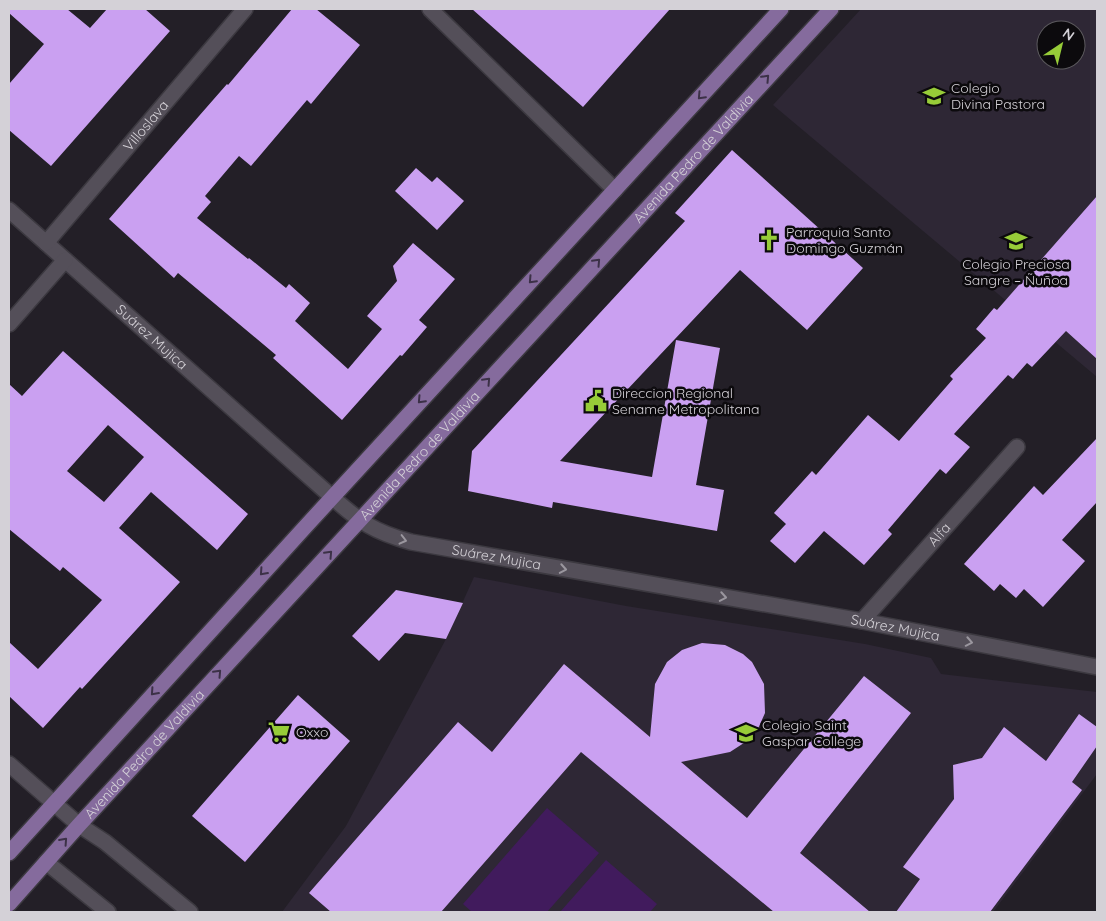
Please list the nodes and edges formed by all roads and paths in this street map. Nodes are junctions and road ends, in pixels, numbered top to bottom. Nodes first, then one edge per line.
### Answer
1 (245, 9) edge
2 (430, 9) edge
3 (781, 9) edge
4 (831, 9) edge
5 (615, 190) junction
6 (9, 210) edge
7 (46, 243) junction
8 (65, 260) junction
9 (9, 324) edge
10 (1017, 447) dead end
11 (332, 497) junction
12 (359, 520) junction
13 (862, 622) junction
14 (1097, 667) edge
15 (9, 764) edge
16 (54, 803) junction
17 (79, 825) junction
18 (9, 853) edge
19 (46, 862) junction
20 (9, 904) edge
21 (108, 912) edge
22 (190, 912) edge

1 - 7 street, Villoslava
2 - 5 street
3 -> 5 main road
12 -> 4 main road, Avenida Pedro de Valdivia
5 -> 11 main road
6 - 7 street, Suárez Mujica
7 - 8 street, Suárez Mujica
8 - 9 street
8 - 11 street, Suárez Mujica
10 - 13 street, Alfa
11 - 12 street, Suárez Mujica
11 -> 16 main road
12 -> 13 street, Suárez Mujica
17 -> 12 main road, Avenida Pedro de Valdivia
13 -> 14 street, Suárez Mujica
15 - 16 street
16 - 17 street
16 - 18 main road
19 -> 17 main road, Avenida Pedro de Valdivia
17 - 22 street
19 - 20 main road, Avenida Pedro de Valdivia
19 - 21 street

